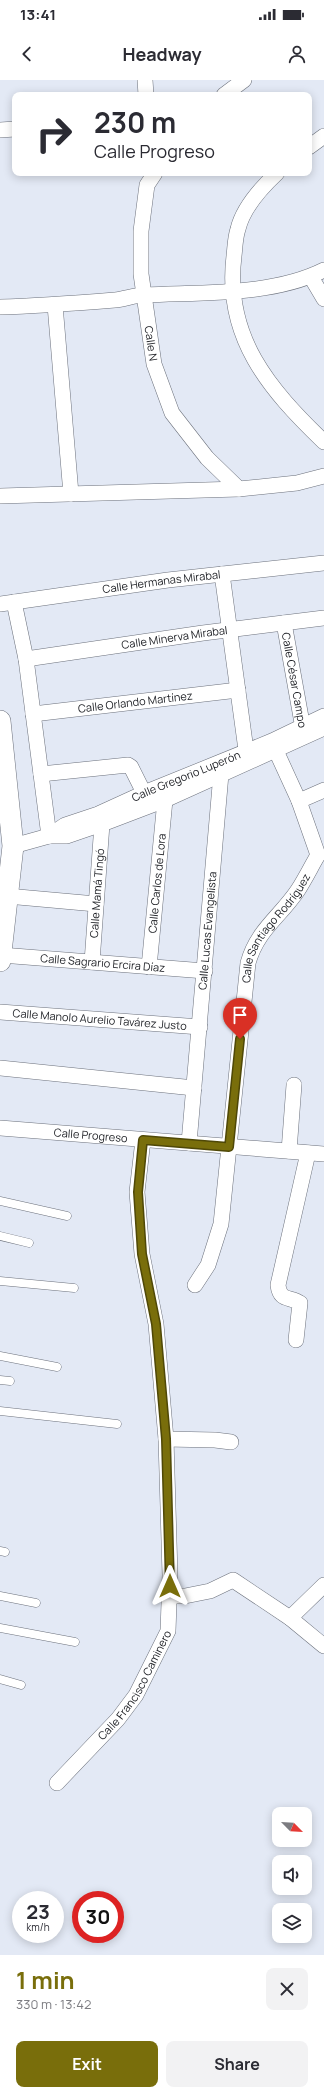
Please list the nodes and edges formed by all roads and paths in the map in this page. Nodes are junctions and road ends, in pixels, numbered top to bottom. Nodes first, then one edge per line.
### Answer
1 (145, 80) edge
2 (244, 80) edge
3 (146, 92) edge
4 (228, 92) edge
5 (12, 129) edge
6 (0, 130) edge
7 (324, 136) edge
8 (312, 145) edge
9 (274, 176) edge
10 (149, 177) edge
11 (318, 273) edge
12 (232, 290) junction
13 (143, 295) junction
14 (324, 299) edge
15 (55, 305) junction
16 (0, 307) edge
17 (324, 442) edge
18 (324, 476) edge
19 (239, 489) junction
20 (71, 494) junction
21 (0, 496) edge
22 (324, 563) edge
23 (222, 574) junction
24 (7, 603) edge
25 (324, 618) edge
26 (284, 623) junction
27 (230, 630) junction
28 (26, 659) junction
29 (238, 690) junction
30 (33, 714) junction
31 (324, 716) edge
32 (0, 721) edge
33 (324, 728) edge
34 (303, 731) junction
35 (274, 745) junction
36 (246, 750) junction
37 (41, 774) junction
38 (221, 774) junction
39 (324, 790) edge
40 (144, 793) junction
41 (165, 800) junction
42 (299, 801) junction
43 (102, 824) junction
44 (49, 836) junction
45 (13, 846) junction
46 (321, 854) edge
47 (7, 896) junction
48 (96, 904) junction
49 (0, 958) edge
50 (92, 962) junction
51 (149, 967) junction
52 (205, 971) junction
53 (0, 1012) edge
54 (200, 1027) junction
55 (0, 1068) edge
56 (294, 1085) dead end
57 (194, 1088) junction
58 (0, 1128) edge
59 (143, 1140) junction
60 (189, 1143) junction
61 (229, 1147) junction
62 (289, 1152) junction
63 (308, 1153) junction
64 (324, 1154) edge
65 (0, 1201) edge
66 (67, 1216) dead end
67 (0, 1236) edge
68 (29, 1243) dead end
69 (0, 1281) edge
70 (195, 1285) dead end
71 (74, 1288) dead end
72 (296, 1340) dead end
73 (0, 1356) edge
74 (57, 1367) dead end
75 (0, 1380) edge
76 (10, 1381) dead end
77 (0, 1412) edge
78 (117, 1424) dead end
79 (166, 1439) junction
80 (231, 1442) dead end
81 (324, 1585) edge
82 (0, 1596) edge
83 (169, 1596) junction
84 (36, 1603) dead end
85 (290, 1618) junction
86 (0, 1628) edge
87 (76, 1642) dead end
88 (324, 1646) edge
89 (0, 1679) edge
90 (21, 1685) dead end
91 (57, 1783) dead end

1 - 3 street
2 - 4 street
5 - 6 street
7 - 8 street
9 - 12 street
10 - 13 street, Calle N
11 - 12 street
11 - 14 street
12 - 13 street
12 - 17 street
13 - 15 street
13 - 19 street, Calle N
15 - 16 street
15 - 20 street
18 - 19 street
19 - 20 street
20 - 21 street
22 - 23 street, Calle Hermanas Mirabal
23 - 24 street, Calle Hermanas Mirabal
23 - 27 street
24 - 28 street
25 - 26 street, Calle Minerva Mirabal
26 - 27 street, Calle Minerva Mirabal
26 - 34 street, Calle César Campo
27 - 28 street, Calle Minerva Mirabal
27 - 29 street
28 - 30 street
29 - 30 street, Calle Orlando Martínez
29 - 36 street
30 - 37 street
31 - 34 street, Calle Gregorio Luperón
32 - 45 main road
33 - 34 street, Calle Gregorio Luperón
34 - 35 street, Calle Gregorio Luperón
35 - 36 street, Calle Gregorio Luperón
35 - 38 street, Calle Gregorio Luperón
35 - 42 street
36 - 40 street, Calle Gregorio Luperón
37 - 40 street
37 - 44 street
38 - 41 street, Calle Gregorio Luperón
38 - 52 street, Calle Lucas Evangelista
39 - 42 street
40 - 44 street, Calle Gregorio Luperón
41 - 43 street, Calle Gregorio Luperón
41 - 51 street, Calle Carlos de Lora
42 - 46 street
43 - 44 street, Calle Gregorio Luperón
43 - 48 street, Calle Mamá Tingó
44 - 45 street, Calle Gregorio Luperón
45 - 47 main road
46 - 61 street, Calle Santiago Rodríguez
47 - 48 street
47 - 49 main road
48 - 50 street, Calle Mamá Tingó
49 - 50 street, Calle Sagrario Ercira Díaz
50 - 51 street, Calle Sagrario Ercira Díaz
51 - 52 street, Calle Sagrario Ercira Díaz
52 - 54 street, Calle Lucas Evangelista
53 - 54 street, Calle Manolo Aurelio Tavárez Justo
54 - 57 street, Calle Lucas Evangelista
55 - 57 street
56 - 62 street
57 - 60 street, Calle Lucas Evangelista
58 - 59 street, Calle Progreso
59 - 60 street, Calle Progreso
59 - 79 street, Calle Francisco Caminero
60 - 61 street, Calle Progreso
61 - 62 street, Calle Progreso
61 - 70 street, Calle Santiago Rodríguez
62 - 63 street, Calle Progreso
63 - 64 street, Calle Progreso
63 - 72 street
65 - 66 lane
67 - 68 lane
69 - 71 lane
73 - 74 lane
75 - 76 lane
77 - 78 lane
79 - 80 street
79 - 83 street, Calle Francisco Caminero
81 - 85 street
82 - 84 lane
83 - 85 street
83 - 91 street, Calle Francisco Caminero
85 - 88 street
86 - 87 lane
89 - 90 lane

